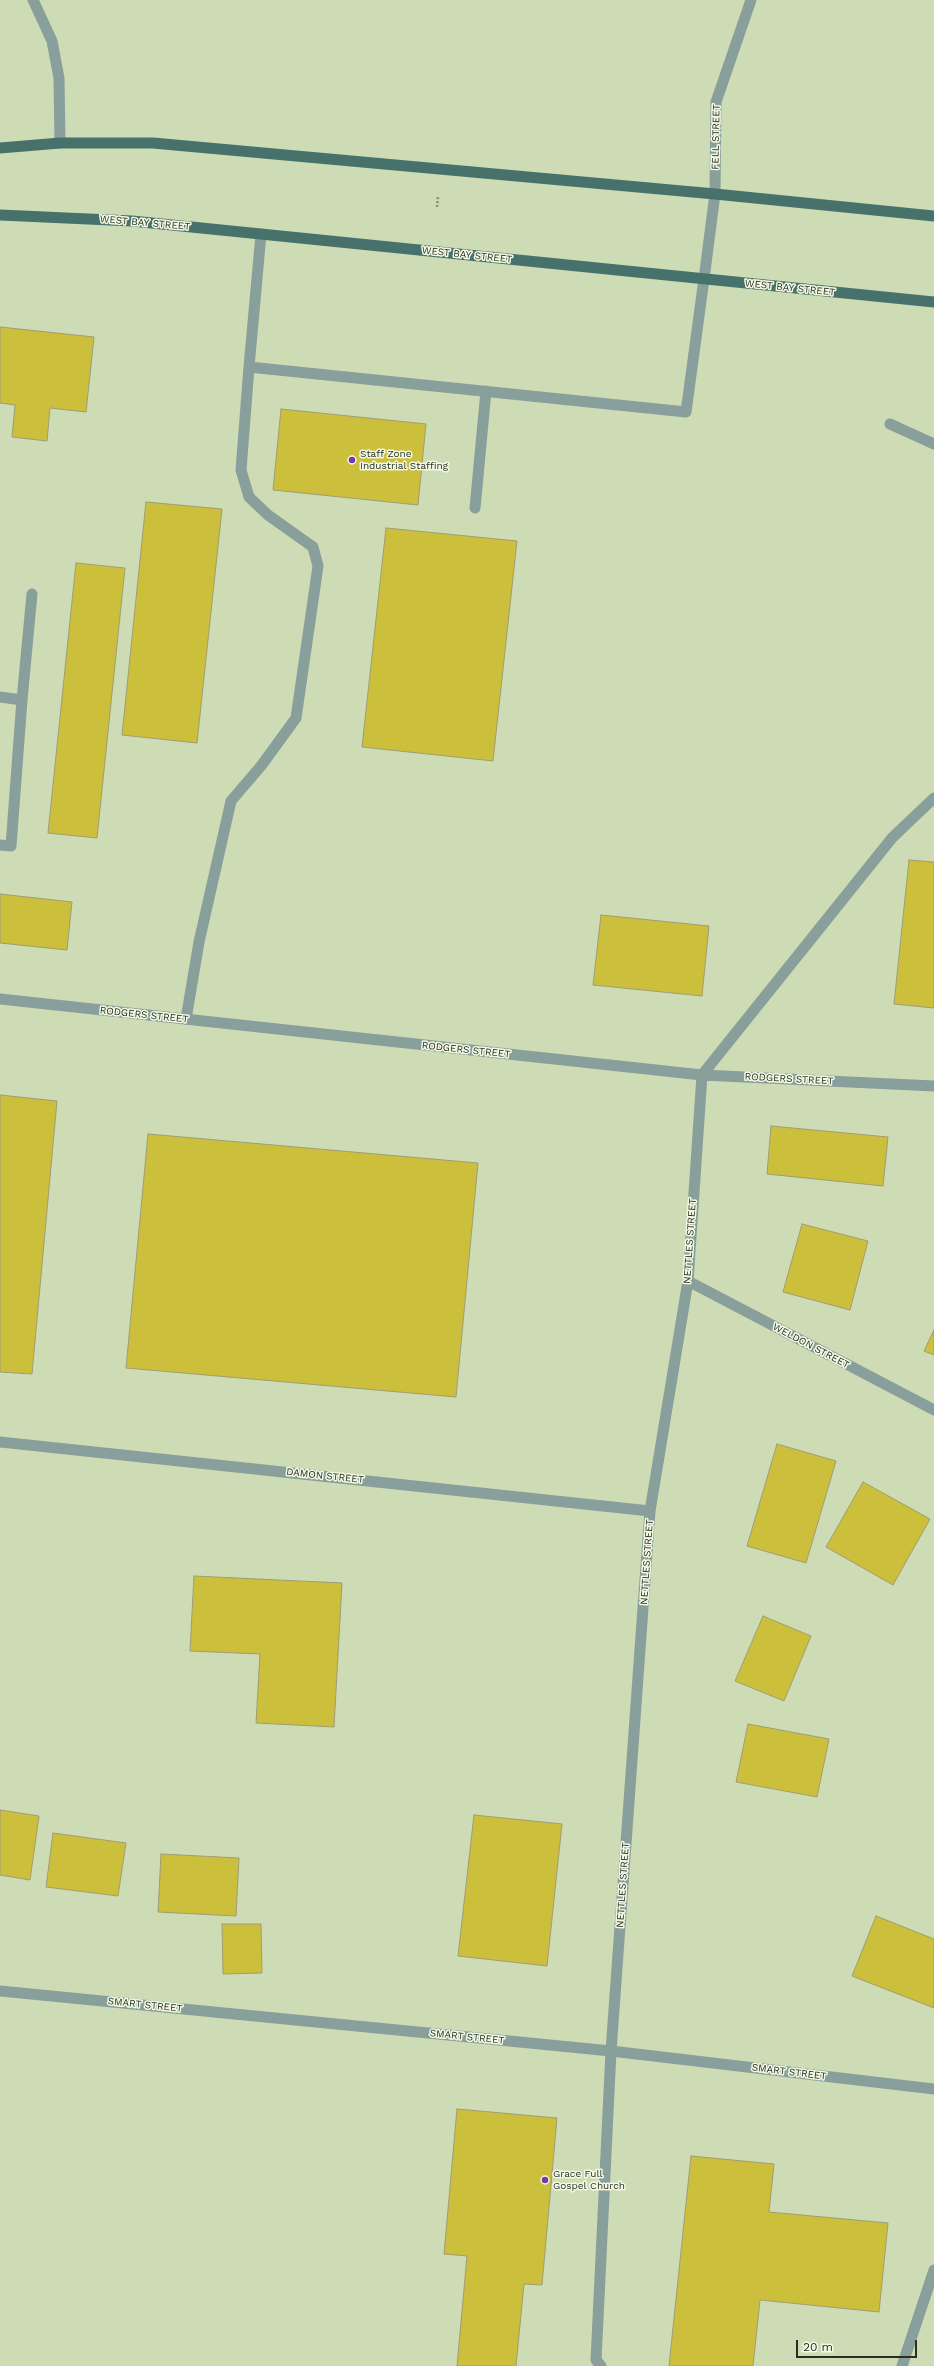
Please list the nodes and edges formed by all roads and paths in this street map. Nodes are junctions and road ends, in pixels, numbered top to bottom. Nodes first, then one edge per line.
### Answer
1 (32, 0) edge
2 (751, 0) edge
3 (60, 143) junction
4 (0, 148) edge
5 (715, 194) junction
6 (0, 215) edge
7 (934, 216) edge
8 (261, 234) junction
9 (704, 279) junction
10 (934, 302) edge
11 (249, 367) junction
12 (486, 391) junction
13 (890, 424) dead end
14 (934, 444) edge
15 (474, 508) dead end
16 (32, 594) dead end
17 (0, 697) edge
18 (22, 700) junction
19 (934, 798) edge
20 (0, 845) edge
21 (0, 999) edge
22 (186, 1019) junction
23 (702, 1075) junction
24 (934, 1086) edge
25 (688, 1281) junction
26 (934, 1410) edge
27 (0, 1442) edge
28 (650, 1511) junction
29 (0, 1991) edge
30 (611, 2051) junction
31 (934, 2089) edge
32 (934, 2270) edge
33 (601, 2366) edge
34 (902, 2366) edge

1 - 3 street
2 - 5 street, FELL STREET
3 - 4 main road
3 - 5 main road
5 - 7 main road
5 - 9 street, FELL STREET
6 - 8 main road, WEST BAY STREET
8 - 9 main road, WEST BAY STREET
8 - 11 street
9 - 10 main road, WEST BAY STREET
9 - 12 street, FELL STREET
11 - 12 street
11 - 22 street
12 - 15 street
13 - 14 street
16 - 18 street
17 - 18 street
18 - 20 street
19 - 23 street
21 - 22 street, RODGERS STREET
22 - 23 street, RODGERS STREET
23 - 24 street, RODGERS STREET
23 - 25 street, NETTLES STREET
25 - 26 street, WELDON STREET
25 - 28 street, NETTLES STREET
27 - 28 street, DAMON STREET
28 - 30 street, NETTLES STREET
29 - 30 street, SMART STREET
30 - 31 street, SMART STREET
30 - 33 street, NETTLES STREET
32 - 34 street

